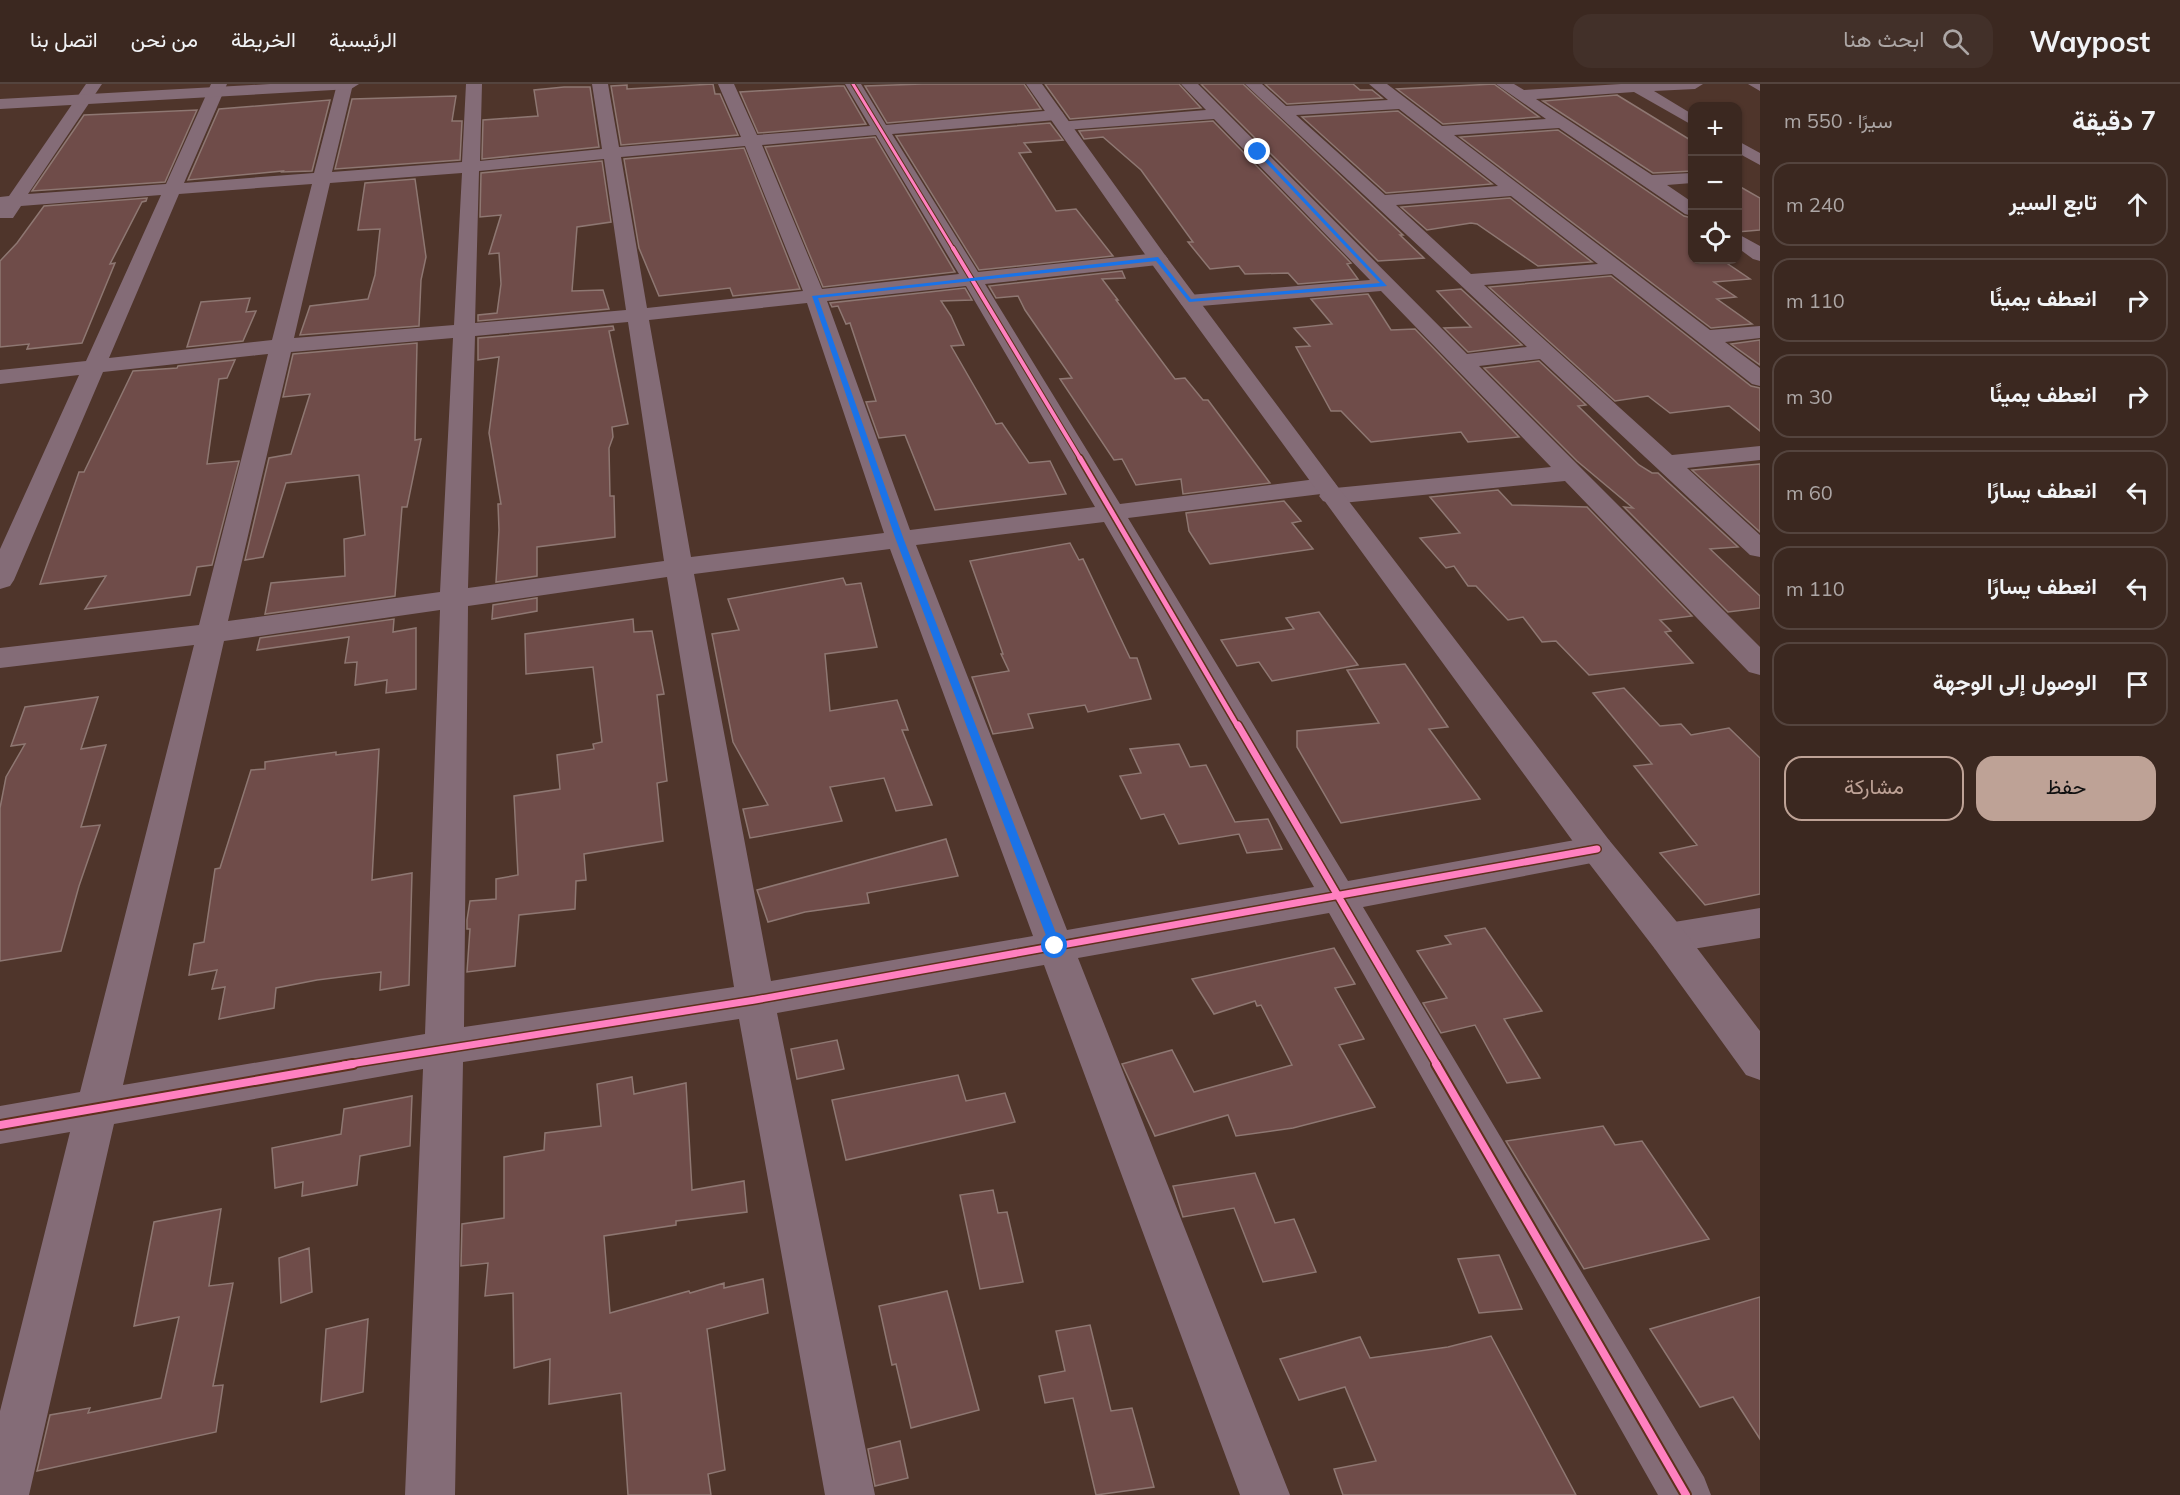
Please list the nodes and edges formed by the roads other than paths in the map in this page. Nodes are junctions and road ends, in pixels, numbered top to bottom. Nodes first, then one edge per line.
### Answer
1 (94, 84) edge
2 (345, 84) edge
3 (351, 84) edge
4 (474, 84) edge
5 (600, 84) edge
6 (726, 84) edge
7 (854, 84) edge
8 (1034, 84) edge
9 (1189, 84) edge
10 (1253, 84) edge
11 (1377, 84) edge
12 (1504, 84) edge
13 (1695, 84) edge
14 (1634, 86) edge
15 (217, 88) edge
16 (1520, 95) junction
17 (82, 99) junction
18 (0, 104) edge
19 (1402, 104) junction
20 (1282, 111) junction
21 (1219, 114) junction
22 (1688, 118) edge
23 (1060, 120) junction
24 (1562, 123) junction
25 (883, 131) junction
26 (1439, 131) junction
27 (752, 142) junction
28 (1742, 150) edge
29 (609, 153) junction
30 (1760, 160) edge
31 (469, 167) junction
32 (322, 178) junction
33 (1688, 178) edge
34 (1649, 181) junction
35 (172, 189) junction
36 (1514, 190) junction
37 (1380, 201) junction
38 (7, 202) edge
39 (1688, 207) edge
40 (0, 223) edge
41 (1742, 243) edge
42 (1760, 255) edge
43 (1158, 259) junction
44 (1618, 268) junction
45 (971, 280) junction
46 (1466, 280) junction
47 (1385, 285) junction
48 (815, 296) junction
49 (1189, 301) junction
50 (639, 315) junction
51 (463, 328) junction
52 (1760, 332) edge
53 (1705, 337) junction
54 (281, 346) junction
55 (1544, 352) junction
56 (1462, 361) junction
57 (94, 367) junction
58 (0, 377) edge
59 (1760, 379) edge
60 (1760, 453) edge
61 (1666, 463) junction
62 (1572, 473) junction
63 (1328, 491) junction
64 (1112, 513) junction
65 (900, 540) junction
66 (1760, 549) edge
67 (679, 567) junction
68 (0, 580) edge
69 (454, 599) junction
70 (211, 633) junction
71 (1749, 641) edge
72 (0, 658) edge
73 (1760, 664) edge
74 (1597, 849) junction
75 (1339, 897) junction
76 (1760, 923) edge
77 (1668, 938) junction
78 (1055, 946) junction
79 (755, 1000) junction
80 (444, 1048) junction
81 (1760, 1062) edge
82 (97, 1108) junction
83 (0, 1125) edge
84 (4, 1495) edge
85 (430, 1495) edge
86 (849, 1495) edge
87 (1265, 1495) edge
88 (1686, 1495) edge

1 - 17 street
2 - 3 street
2 - 15 street
2 - 32 street
4 - 31 street
5 - 29 street
6 - 27 street
7 - 25 street
8 - 23 street
9 - 21 street
10 - 20 street
11 - 19 street
12 - 16 street
13 - 14 street
14 - 16 street
14 - 22 street
15 - 17 street
15 - 35 street
16 - 24 street
17 - 18 street
17 - 38 street
19 - 20 street
19 - 26 street
20 - 37 street
21 - 23 street
21 - 47 street
23 - 25 street
23 - 43 street
24 - 26 street
24 - 34 street
25 - 27 street
25 - 45 street
26 - 36 street
27 - 29 street
27 - 48 street
28 - 30 street
29 - 31 street
29 - 50 street
31 - 32 street
31 - 51 street
32 - 35 street
32 - 54 street
33 - 34 street
34 - 39 street
35 - 38 street
35 - 57 street
36 - 37 street
36 - 44 street
37 - 46 street
38 - 40 street
41 - 42 street
43 - 45 street
43 - 49 street
44 - 46 street
44 - 53 street
45 - 48 street
45 - 64 street
46 - 55 street
47 - 49 street
47 - 56 street
48 - 50 street
48 - 65 street
49 - 63 street
50 - 51 street
50 - 67 street
51 - 54 street
51 - 69 street
52 - 53 street
53 - 59 street
54 - 57 street
54 - 70 street
55 - 56 street
55 - 61 street
56 - 62 street
57 - 58 street
57 - 68 street
60 - 61 street
61 - 66 street
62 - 63 street
62 - 71 street
63 - 64 street
63 - 74 street
64 - 65 street
64 - 75 street
65 - 67 street
65 - 78 street
67 - 69 street
67 - 79 street
69 - 70 street
69 - 80 street
70 - 72 street
70 - 82 street
71 - 73 street
74 - 75 street
74 - 77 street
75 - 78 street
75 - 88 street
76 - 77 street
77 - 81 street
78 - 79 street
78 - 87 street
79 - 80 street
79 - 86 street
80 - 82 street
80 - 85 street
82 - 83 street
82 - 84 street

